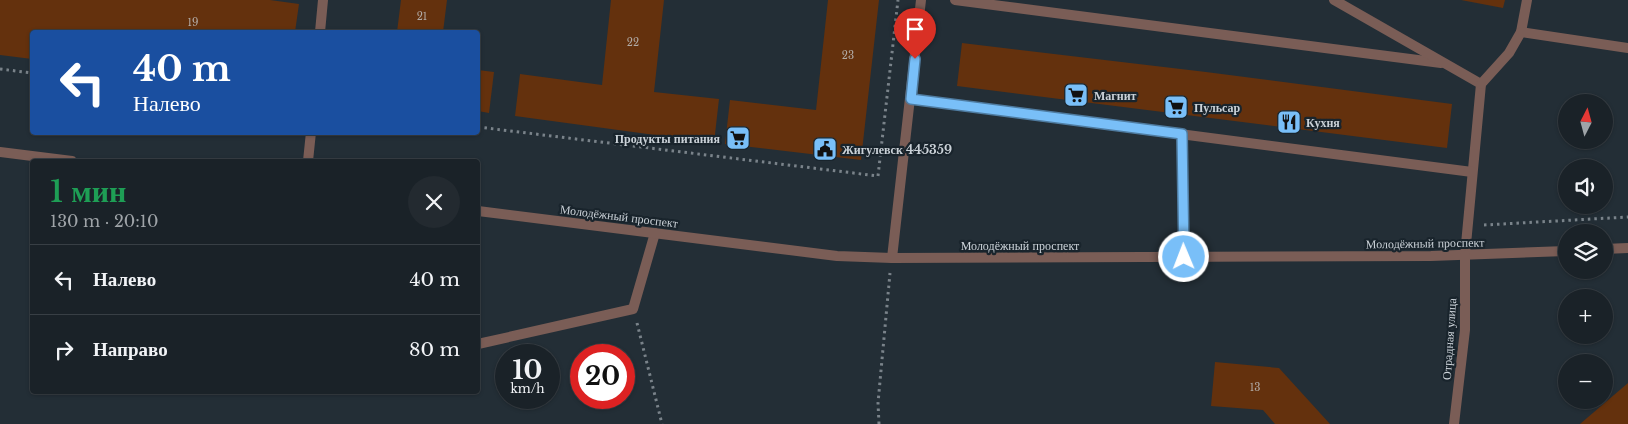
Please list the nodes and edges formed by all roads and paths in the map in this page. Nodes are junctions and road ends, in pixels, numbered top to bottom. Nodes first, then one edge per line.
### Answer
1 (324, 0) edge
2 (898, 0) edge
3 (921, 0) edge
4 (955, 0) edge
5 (1334, 0) edge
6 (1526, 0) edge
7 (320, 30) edge
8 (1521, 32) junction
9 (1628, 48) edge
10 (1442, 63) junction
11 (0, 69) edge
12 (30, 73) edge
13 (1480, 84) junction
14 (911, 99) junction
15 (480, 127) edge
16 (1182, 134) junction
17 (311, 135) edge
18 (0, 152) edge
19 (56, 159) edge
20 (308, 159) edge
21 (1472, 172) junction
22 (480, 211) edge
23 (1628, 217) edge
24 (1467, 226) junction
25 (655, 233) junction
26 (1628, 248) edge
27 (1613, 249) edge
28 (1558, 251) edge
29 (1465, 255) junction
30 (1184, 257) junction
31 (892, 258) junction
32 (633, 309) junction
33 (480, 344) edge
34 (662, 424) edge
35 (879, 424) edge
36 (1454, 424) edge

1 - 7 street
2 - 15 path
3 - 14 street
4 - 10 street
5 - 10 street
6 - 8 street
8 - 9 street
8 - 13 street
10 - 13 street
11 - 12 path
13 - 21 street, Отрадная улица
14 - 16 street
14 - 31 street
16 - 21 street
16 - 30 street
17 - 20 street
18 - 19 street
21 - 24 street, Отрадная улица
22 - 25 street, Молодёжный проспект
23 - 24 path
24 - 29 street, Отрадная улица
25 - 31 street, Молодёжный проспект
25 - 32 street
26 - 27 street
28 - 29 street, Молодёжный проспект
29 - 30 street, Молодёжный проспект
29 - 36 street, Отрадная улица
30 - 31 street, Молодёжный проспект
31 - 35 path
32 - 33 street
32 - 34 path

